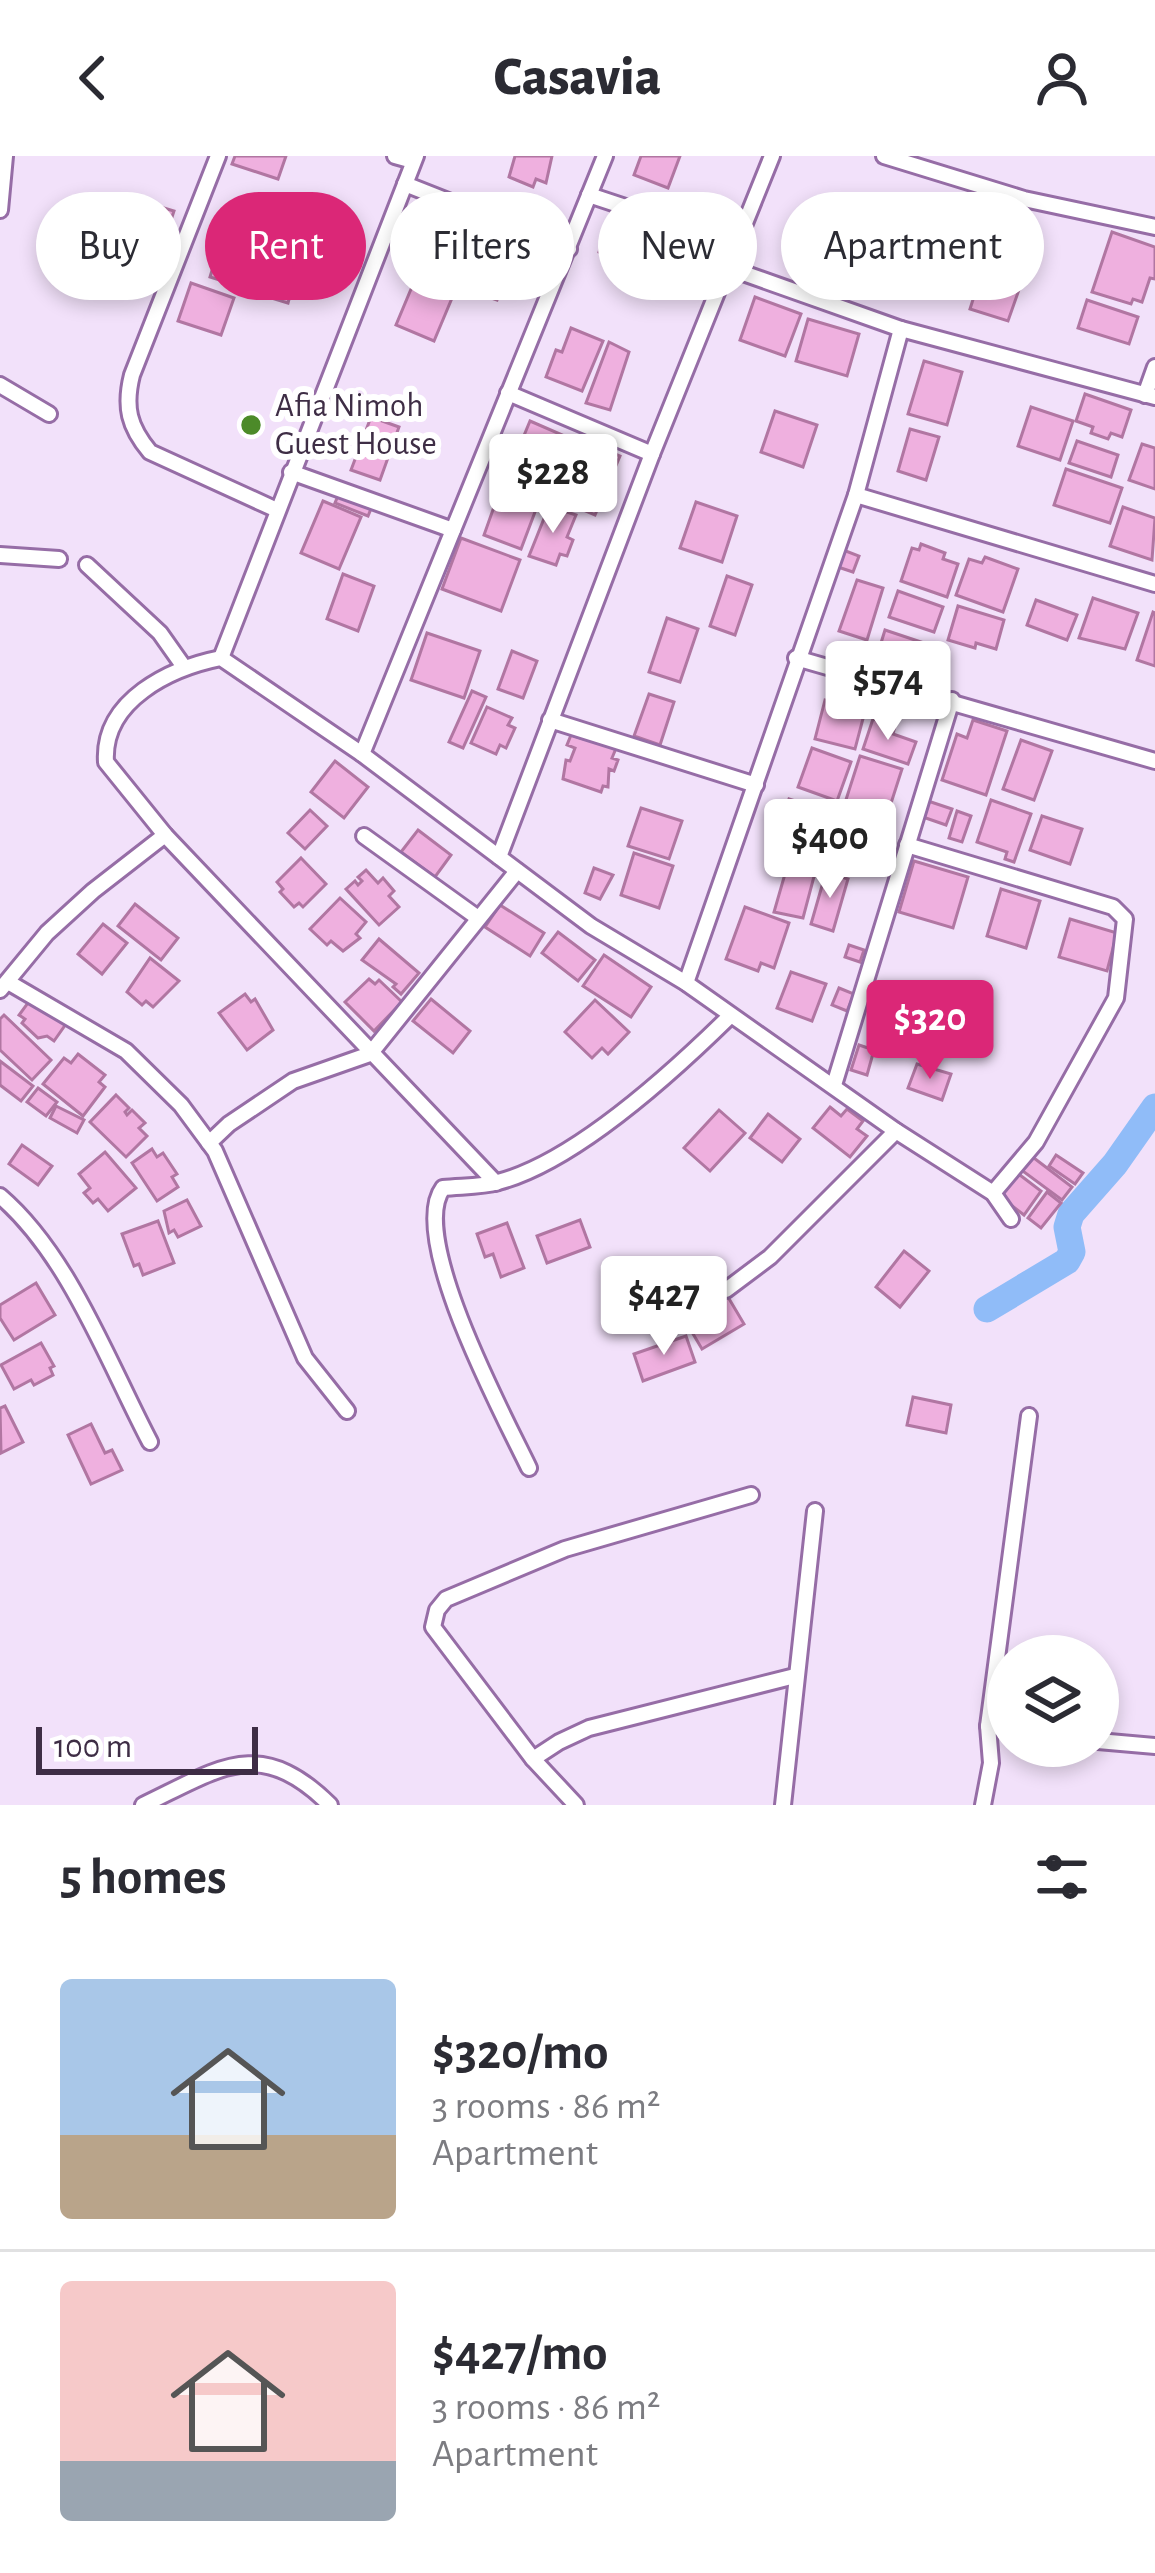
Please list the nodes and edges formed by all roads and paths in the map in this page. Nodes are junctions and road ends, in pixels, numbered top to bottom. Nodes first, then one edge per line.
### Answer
1 (4, 156) edge
2 (218, 156) edge
3 (395, 156) edge
4 (604, 156) edge
5 (772, 156) edge
6 (884, 156) edge
7 (414, 159) edge
8 (405, 184) junction
9 (425, 192) edge
10 (757, 194) edge
11 (590, 195) junction
12 (598, 198) edge
13 (0, 210) edge
14 (1155, 227) edge
15 (574, 234) edge
16 (757, 278) edge
17 (547, 300) edge
18 (716, 300) edge
19 (901, 329) junction
20 (1155, 367) edge
21 (0, 386) edge
22 (508, 393) junction
23 (1150, 396) edge
24 (49, 414) dead end
25 (652, 454) junction
26 (291, 472) junction
27 (856, 495) junction
28 (277, 510) junction
29 (453, 530) junction
30 (0, 555) edge
31 (58, 559) dead end
32 (87, 565) dead end
33 (1155, 584) edge
34 (221, 658) junction
35 (796, 658) junction
36 (184, 667) junction
37 (952, 700) junction
38 (550, 720) junction
39 (362, 754) junction
40 (1155, 761) edge
41 (756, 785) junction
42 (165, 835) junction
43 (364, 836) dead end
44 (907, 845) junction
45 (499, 857) junction
46 (517, 871) junction
47 (478, 918) junction
48 (686, 983) junction
49 (4, 986) edge
50 (730, 1016) junction
51 (370, 1054) junction
52 (834, 1085) junction
53 (896, 1131) junction
54 (209, 1142) junction
55 (496, 1183) junction
56 (993, 1193) junction
57 (0, 1196) edge
58 (1011, 1220) dead end
59 (726, 1290) dead end
60 (347, 1411) dead end
61 (1028, 1416) dead end
62 (150, 1442) dead end
63 (529, 1468) dead end
64 (751, 1496) dead end
65 (815, 1511) dead end
66 (1000, 1635) edge
67 (795, 1676) junction
68 (1119, 1743) edge
69 (1155, 1746) edge
70 (533, 1759) junction
71 (990, 1767) edge
72 (142, 1805) edge
73 (330, 1805) edge
74 (575, 1805) edge
75 (783, 1805) edge
76 (983, 1805) edge

1 - 13 street
2 - 28 street
3 - 7 street
4 - 11 street
5 - 10 street
6 - 14 street
7 - 8 street
8 - 9 street
8 - 26 street
11 - 12 street
11 - 15 street
16 - 19 street
17 - 22 street
18 - 25 street
19 - 23 street
19 - 27 street
20 - 23 street
21 - 24 street
22 - 25 street
22 - 29 street
25 - 38 street
26 - 28 street
26 - 29 street
27 - 33 street
27 - 35 street
28 - 34 street
29 - 39 street
30 - 31 street
32 - 36 street
34 - 36 street
34 - 39 street
35 - 37 street
35 - 41 street
36 - 42 street
37 - 40 street
37 - 44 street
38 - 41 street
38 - 45 street
39 - 45 street
41 - 48 street
42 - 49 street
42 - 51 street
43 - 47 street
44 - 52 street
44 - 56 street
45 - 46 street
46 - 47 street
46 - 48 street
47 - 51 street
48 - 50 street
49 - 54 street
50 - 52 street
50 - 55 street
51 - 54 street
51 - 55 street
52 - 53 street
53 - 56 street
53 - 59 street
54 - 60 street
55 - 63 street
56 - 58 street
57 - 62 street
61 - 66 street
64 - 70 street
65 - 67 street
67 - 70 street
67 - 75 street
68 - 69 street
70 - 74 street
71 - 76 street
72 - 73 street

